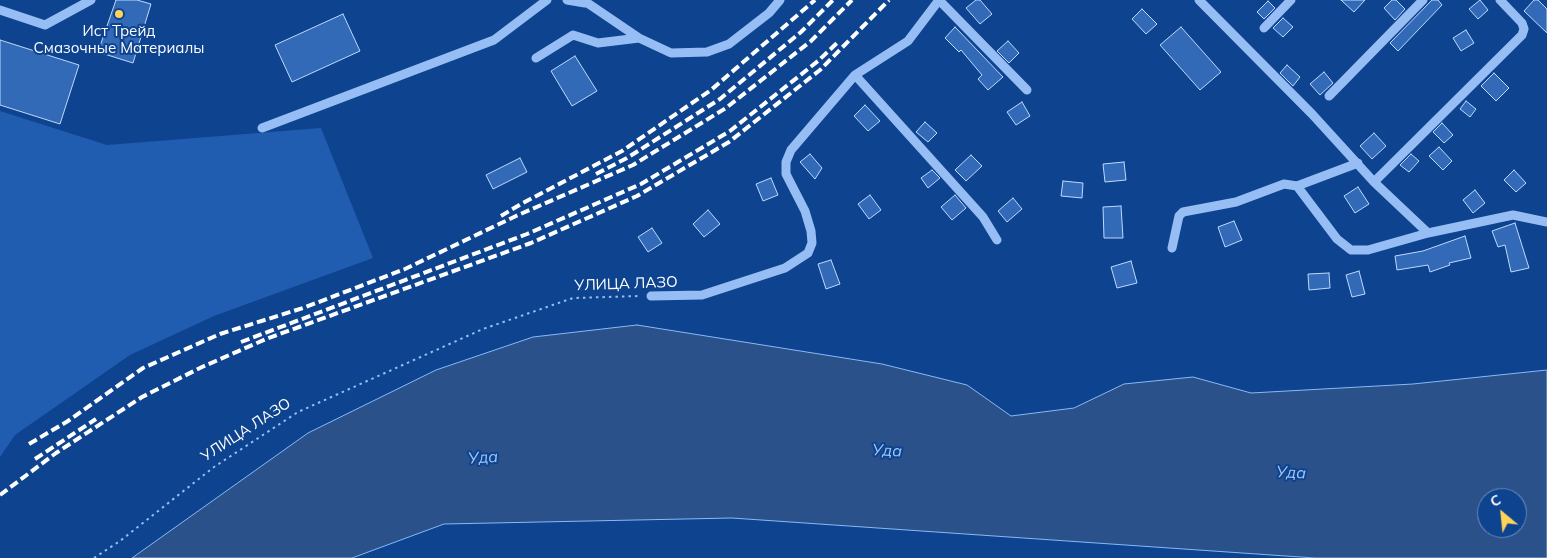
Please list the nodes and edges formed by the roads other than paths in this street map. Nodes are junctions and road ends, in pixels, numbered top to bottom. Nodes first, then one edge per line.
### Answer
1 (91, 0) edge
2 (547, 0) edge
3 (566, 0) edge
4 (780, 0) edge
5 (939, 0) edge
6 (1199, 0) edge
7 (1291, 0) edge
8 (1423, 0) edge
9 (1500, 0) edge
10 (584, 1) edge
11 (0, 10) edge
12 (1264, 28) dead end
13 (639, 38) junction
14 (536, 58) dead end
15 (855, 75) junction
16 (1027, 90) dead end
17 (1329, 96) dead end
18 (262, 128) dead end
19 (1358, 163) junction
20 (1374, 182) junction
21 (1297, 186) junction
22 (1547, 222) edge
23 (1428, 233) junction
24 (997, 240) dead end
25 (1172, 248) dead end
26 (651, 296) road end

1 - 11 street
2 - 18 street
3 - 10 street
4 - 13 street
5 - 15 street, УЛИЦА ЛАЗО
5 - 16 street
6 - 19 street
7 - 12 street
8 - 17 street
9 - 20 street
10 - 13 street
13 - 14 street
15 - 24 street
15 - 26 street, УЛИЦА ЛАЗО
19 - 20 street
19 - 21 street
20 - 23 street
21 - 23 street
21 - 25 street
22 - 23 street

